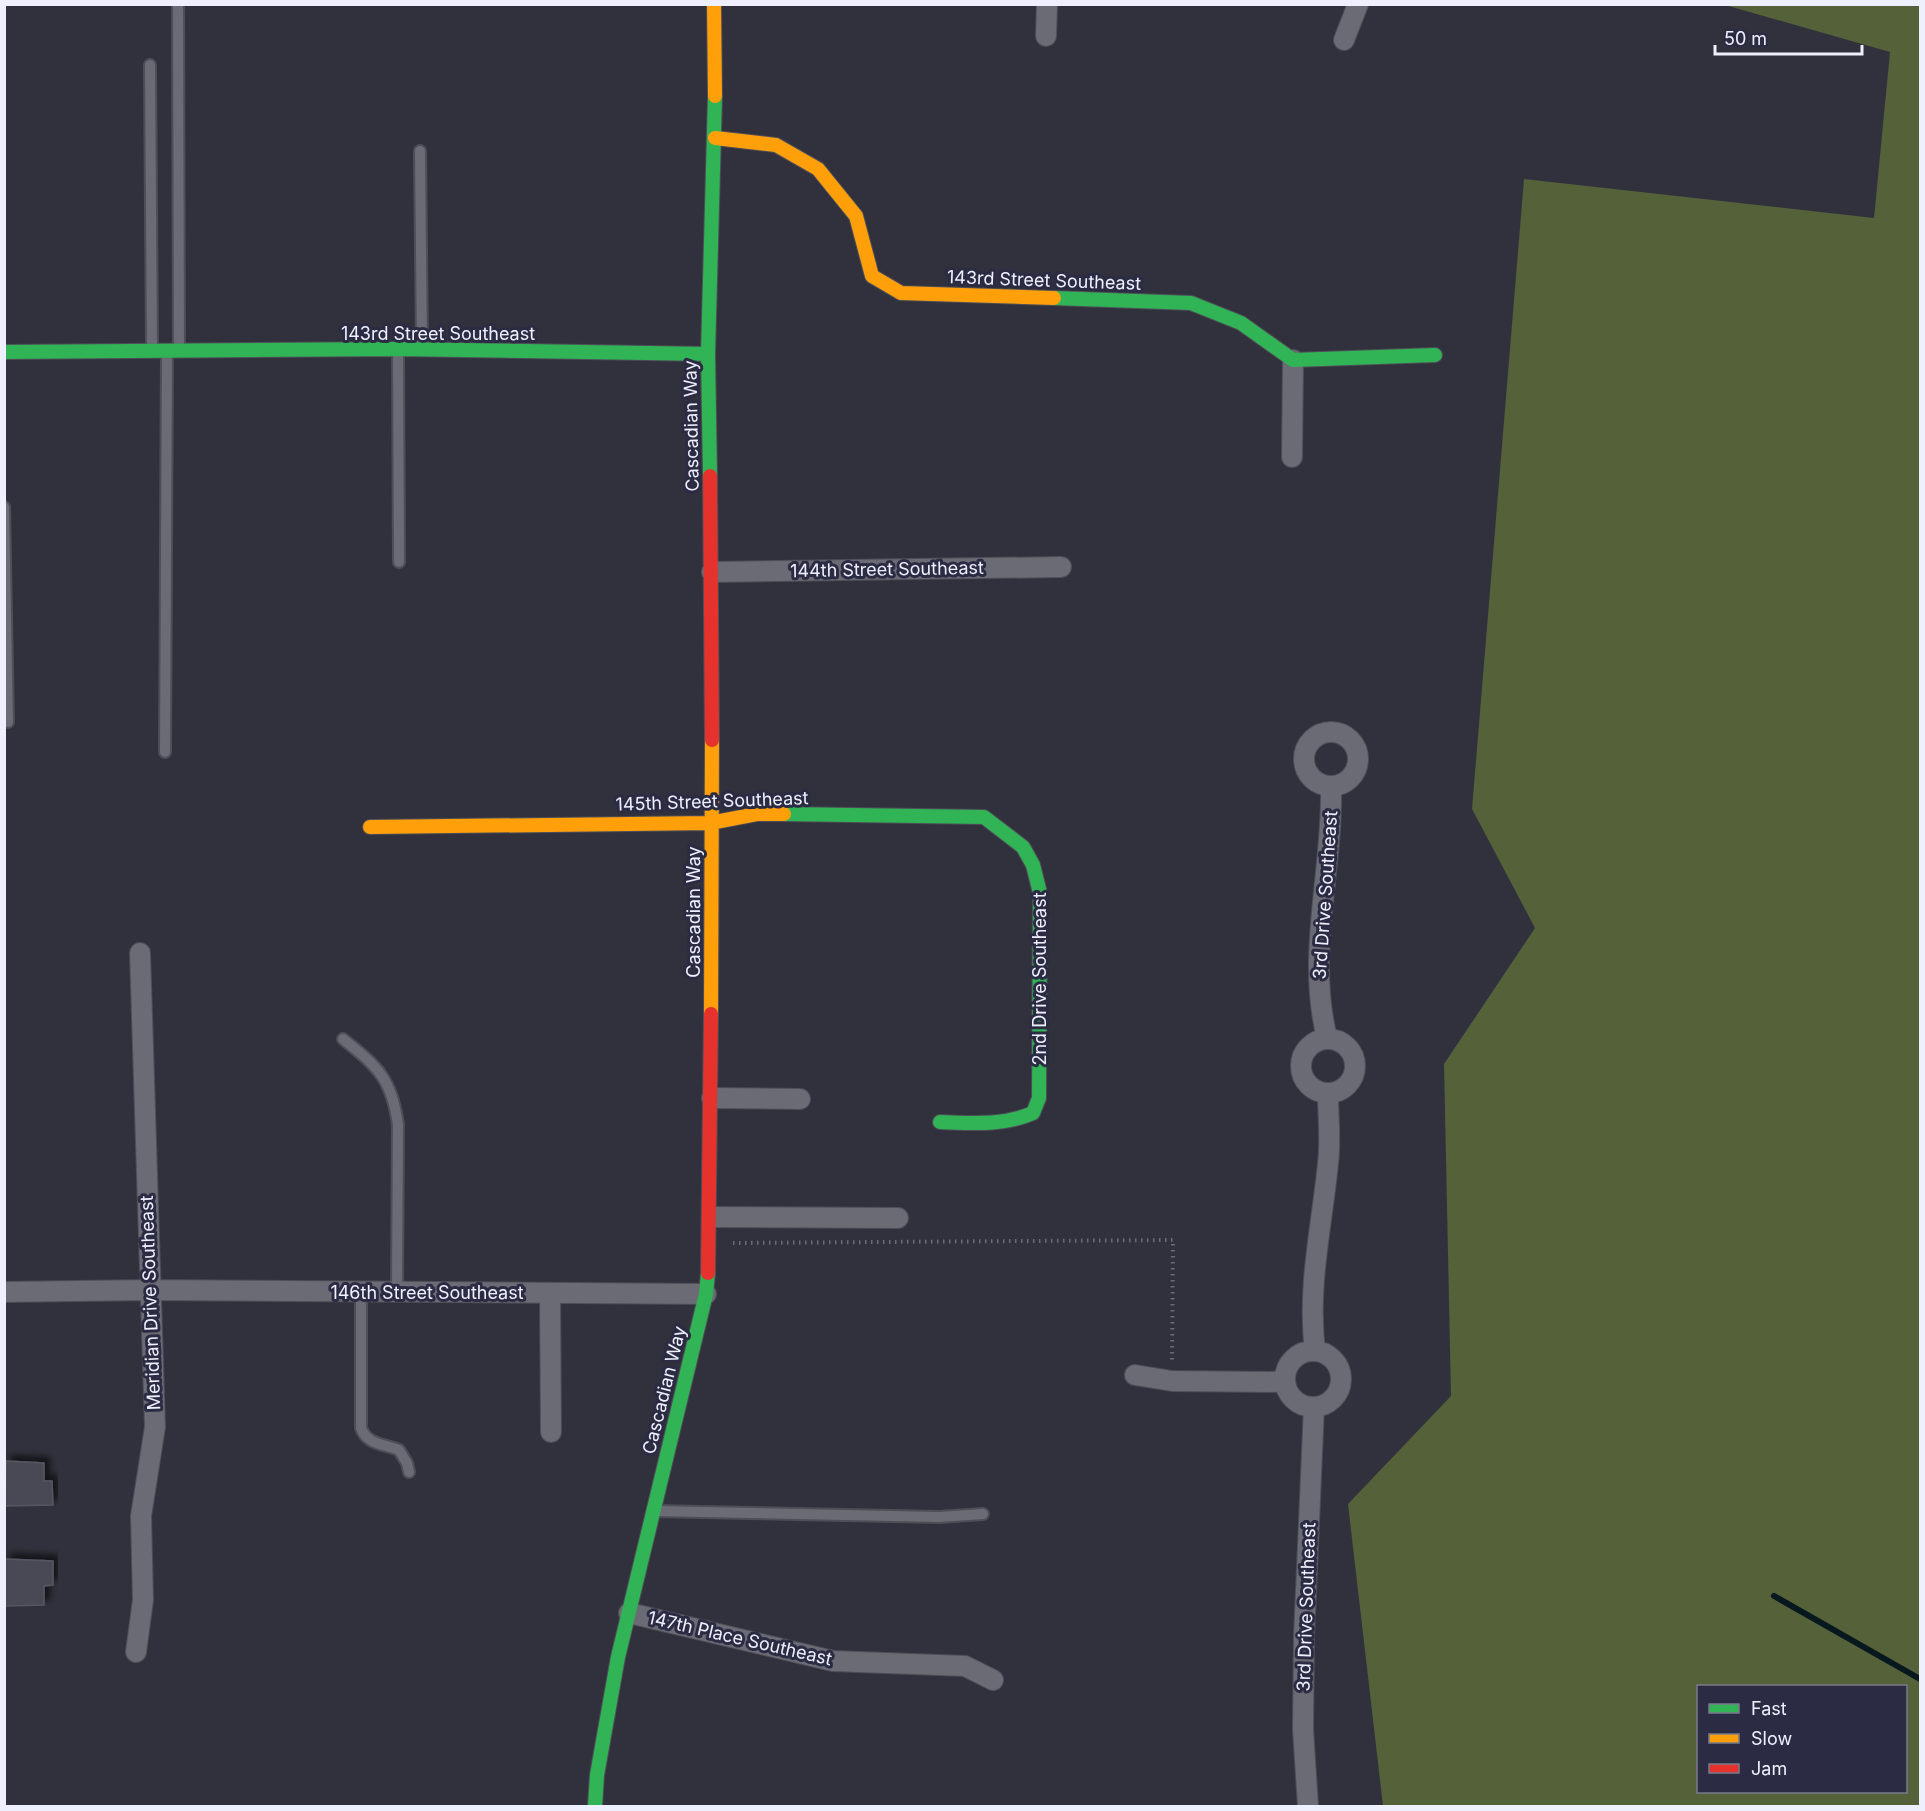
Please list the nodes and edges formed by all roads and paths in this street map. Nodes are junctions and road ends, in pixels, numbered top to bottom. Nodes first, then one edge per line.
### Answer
1 (178, 4) edge
2 (714, 4) edge
3 (1047, 4) edge
4 (1358, 4) edge
5 (1046, 36) dead end
6 (1344, 40) dead end
7 (150, 65) dead end
8 (715, 138) junction
9 (420, 151) dead end
10 (398, 349) junction
11 (422, 350) junction
12 (152, 351) junction
13 (173, 351) junction
14 (4, 352) edge
15 (708, 354) junction
16 (1435, 355) dead end
17 (1293, 360) junction
18 (1292, 457) dead end
19 (4, 507) edge
20 (399, 562) dead end
21 (1061, 567) dead end
22 (712, 572) junction
23 (8, 722) dead end
24 (165, 752) dead end
25 (1331, 787) dead end
26 (710, 823) junction
27 (370, 827) dead end
28 (1013, 835) joint
29 (140, 953) dead end
30 (1327, 1038) junction
31 (343, 1039) dead end
32 (1329, 1094) junction
33 (711, 1098) junction
34 (800, 1099) dead end
35 (940, 1122) dead end
36 (712, 1217) junction
37 (898, 1218) dead end
38 (710, 1244) junction
39 (149, 1290) junction
40 (361, 1291) junction
41 (397, 1291) junction
42 (4, 1292) edge
43 (550, 1293) junction
44 (706, 1294) junction
45 (1315, 1351) junction
46 (1135, 1375) dead end
47 (1172, 1381) junction
48 (1285, 1382) junction
49 (1314, 1407) junction
50 (551, 1432) dead end
51 (408, 1472) dead end
52 (653, 1511) junction
53 (983, 1514) dead end
54 (629, 1613) junction
55 (136, 1652) dead end
56 (993, 1680) dead end
57 (595, 1806) edge
58 (1308, 1806) edge

1 - 13 lane
2 - 8 street, Cascadian Way
3 - 5 street
4 - 6 street
7 - 12 lane
8 - 15 street, Cascadian Way
8 - 17 street, 143rd Street Southeast
9 - 11 lane
10 - 11 street, 143rd Street Southeast
10 - 13 street, 143rd Street Southeast
10 - 20 lane
11 - 15 street, 143rd Street Southeast
12 - 13 street, 143rd Street Southeast
12 - 14 street, 143rd Street Southeast
13 - 24 lane
15 - 22 street, Cascadian Way
16 - 17 street
17 - 18 street
19 - 23 lane
21 - 22 street, 144th Street Southeast
22 - 26 street, Cascadian Way
25 - 30 street, 3rd Drive Southeast
26 - 27 street, 145th Street Southeast
26 - 28 street, 145th Street Southeast
26 - 33 street, Cascadian Way
28 - 35 street, 2nd Drive Southeast
29 - 39 street, Meridian Drive Southeast
30 - 32 street
30 - 32 street
31 - 41 lane
32 - 45 street
33 - 34 street
33 - 36 street, Cascadian Way
36 - 37 street
36 - 38 street, Cascadian Way
38 - 44 street, Cascadian Way
38 - 47 path
39 - 40 street, 146th Street Southeast
39 - 42 street, 146th Street Southeast
39 - 55 street, Meridian Drive Southeast
40 - 41 street, 146th Street Southeast
40 - 51 lane
41 - 43 street, 146th Street Southeast
43 - 44 street, 146th Street Southeast
43 - 50 street
44 - 52 street, Cascadian Way
45 - 48 street
45 - 49 street
46 - 47 street
47 - 48 street
48 - 49 street
49 - 58 street, 3rd Drive Southeast
52 - 53 lane
52 - 54 street, Cascadian Way
54 - 56 street, 147th Place Southeast
54 - 57 street, Cascadian Way

